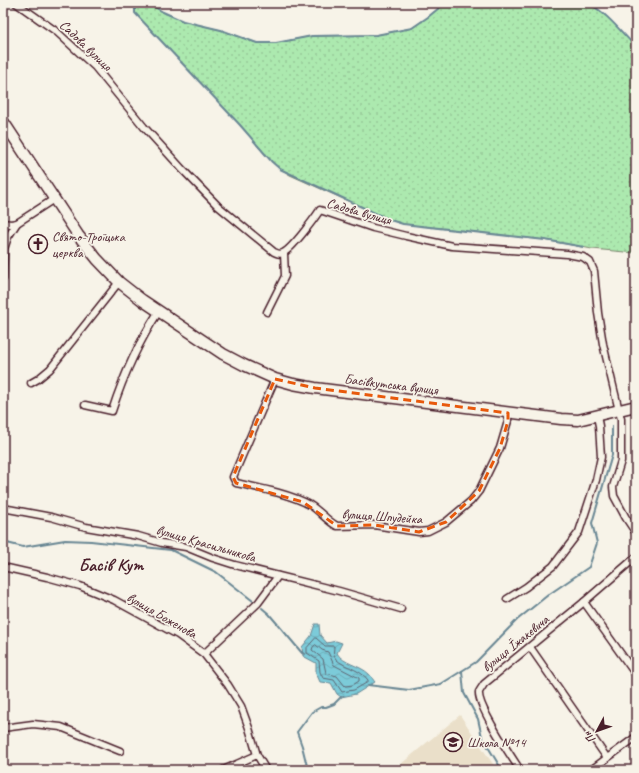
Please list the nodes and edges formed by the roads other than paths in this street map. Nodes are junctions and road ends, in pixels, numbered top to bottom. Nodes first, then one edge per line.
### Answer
1 (16, 3) edge
2 (3, 121) edge
3 (54, 199) junction
4 (3, 223) edge
5 (17, 223) junction
6 (284, 253) junction
7 (3, 279) edge
8 (119, 282) junction
9 (159, 311) junction
10 (267, 312) dead end
11 (275, 379) junction
12 (31, 383) dead end
13 (85, 405) dead end
14 (636, 406) edge
15 (620, 410) junction
16 (508, 412) junction
17 (597, 416) junction
18 (3, 508) edge
19 (636, 533) edge
20 (636, 557) edge
21 (3, 567) edge
22 (278, 576) junction
23 (507, 599) dead end
24 (584, 602) junction
25 (401, 609) dead end
26 (530, 647) junction
27 (204, 654) junction
28 (636, 675) edge
29 (3, 728) edge
30 (636, 737) edge
31 (120, 751) dead end
32 (257, 755) junction
33 (607, 758) junction
34 (223, 770) edge
35 (266, 770) edge
36 (520, 770) edge
37 (591, 770) edge

1 - 6 street, Садова вулиця
2 - 3 main road, Басівкутська вулиця
3 - 5 street
3 - 8 main road, Басівкутська вулиця
4 - 5 street
5 - 7 street
6 - 10 street
6 - 15 street, Садова вулиця
8 - 9 main road, Басівкутська вулиця
8 - 12 street
9 - 11 main road, Басівкутська вулиця
9 - 13 street
11 - 16 main road, Басівкутська вулиця
11 - 16 street, вулиця Шпудейка
14 - 15 main road, Басівкутська вулиця
15 - 17 main road, Басівкутська вулиця
15 - 19 street
16 - 17 main road, Басівкутська вулиця
17 - 23 street
18 - 22 street, вулиця Красильникова
20 - 24 street, вулиця Їжакевича
21 - 27 street, вулиця Боженова
22 - 25 street, вулиця Красильникова
22 - 27 street
24 - 26 street, вулиця Їжакевича
24 - 28 street
26 - 33 street
26 - 36 street, вулиця Їжакевича
27 - 32 street, вулиця Боженова
29 - 31 street
30 - 33 street
32 - 34 street
32 - 35 street, вулиця Боженова
33 - 37 street

